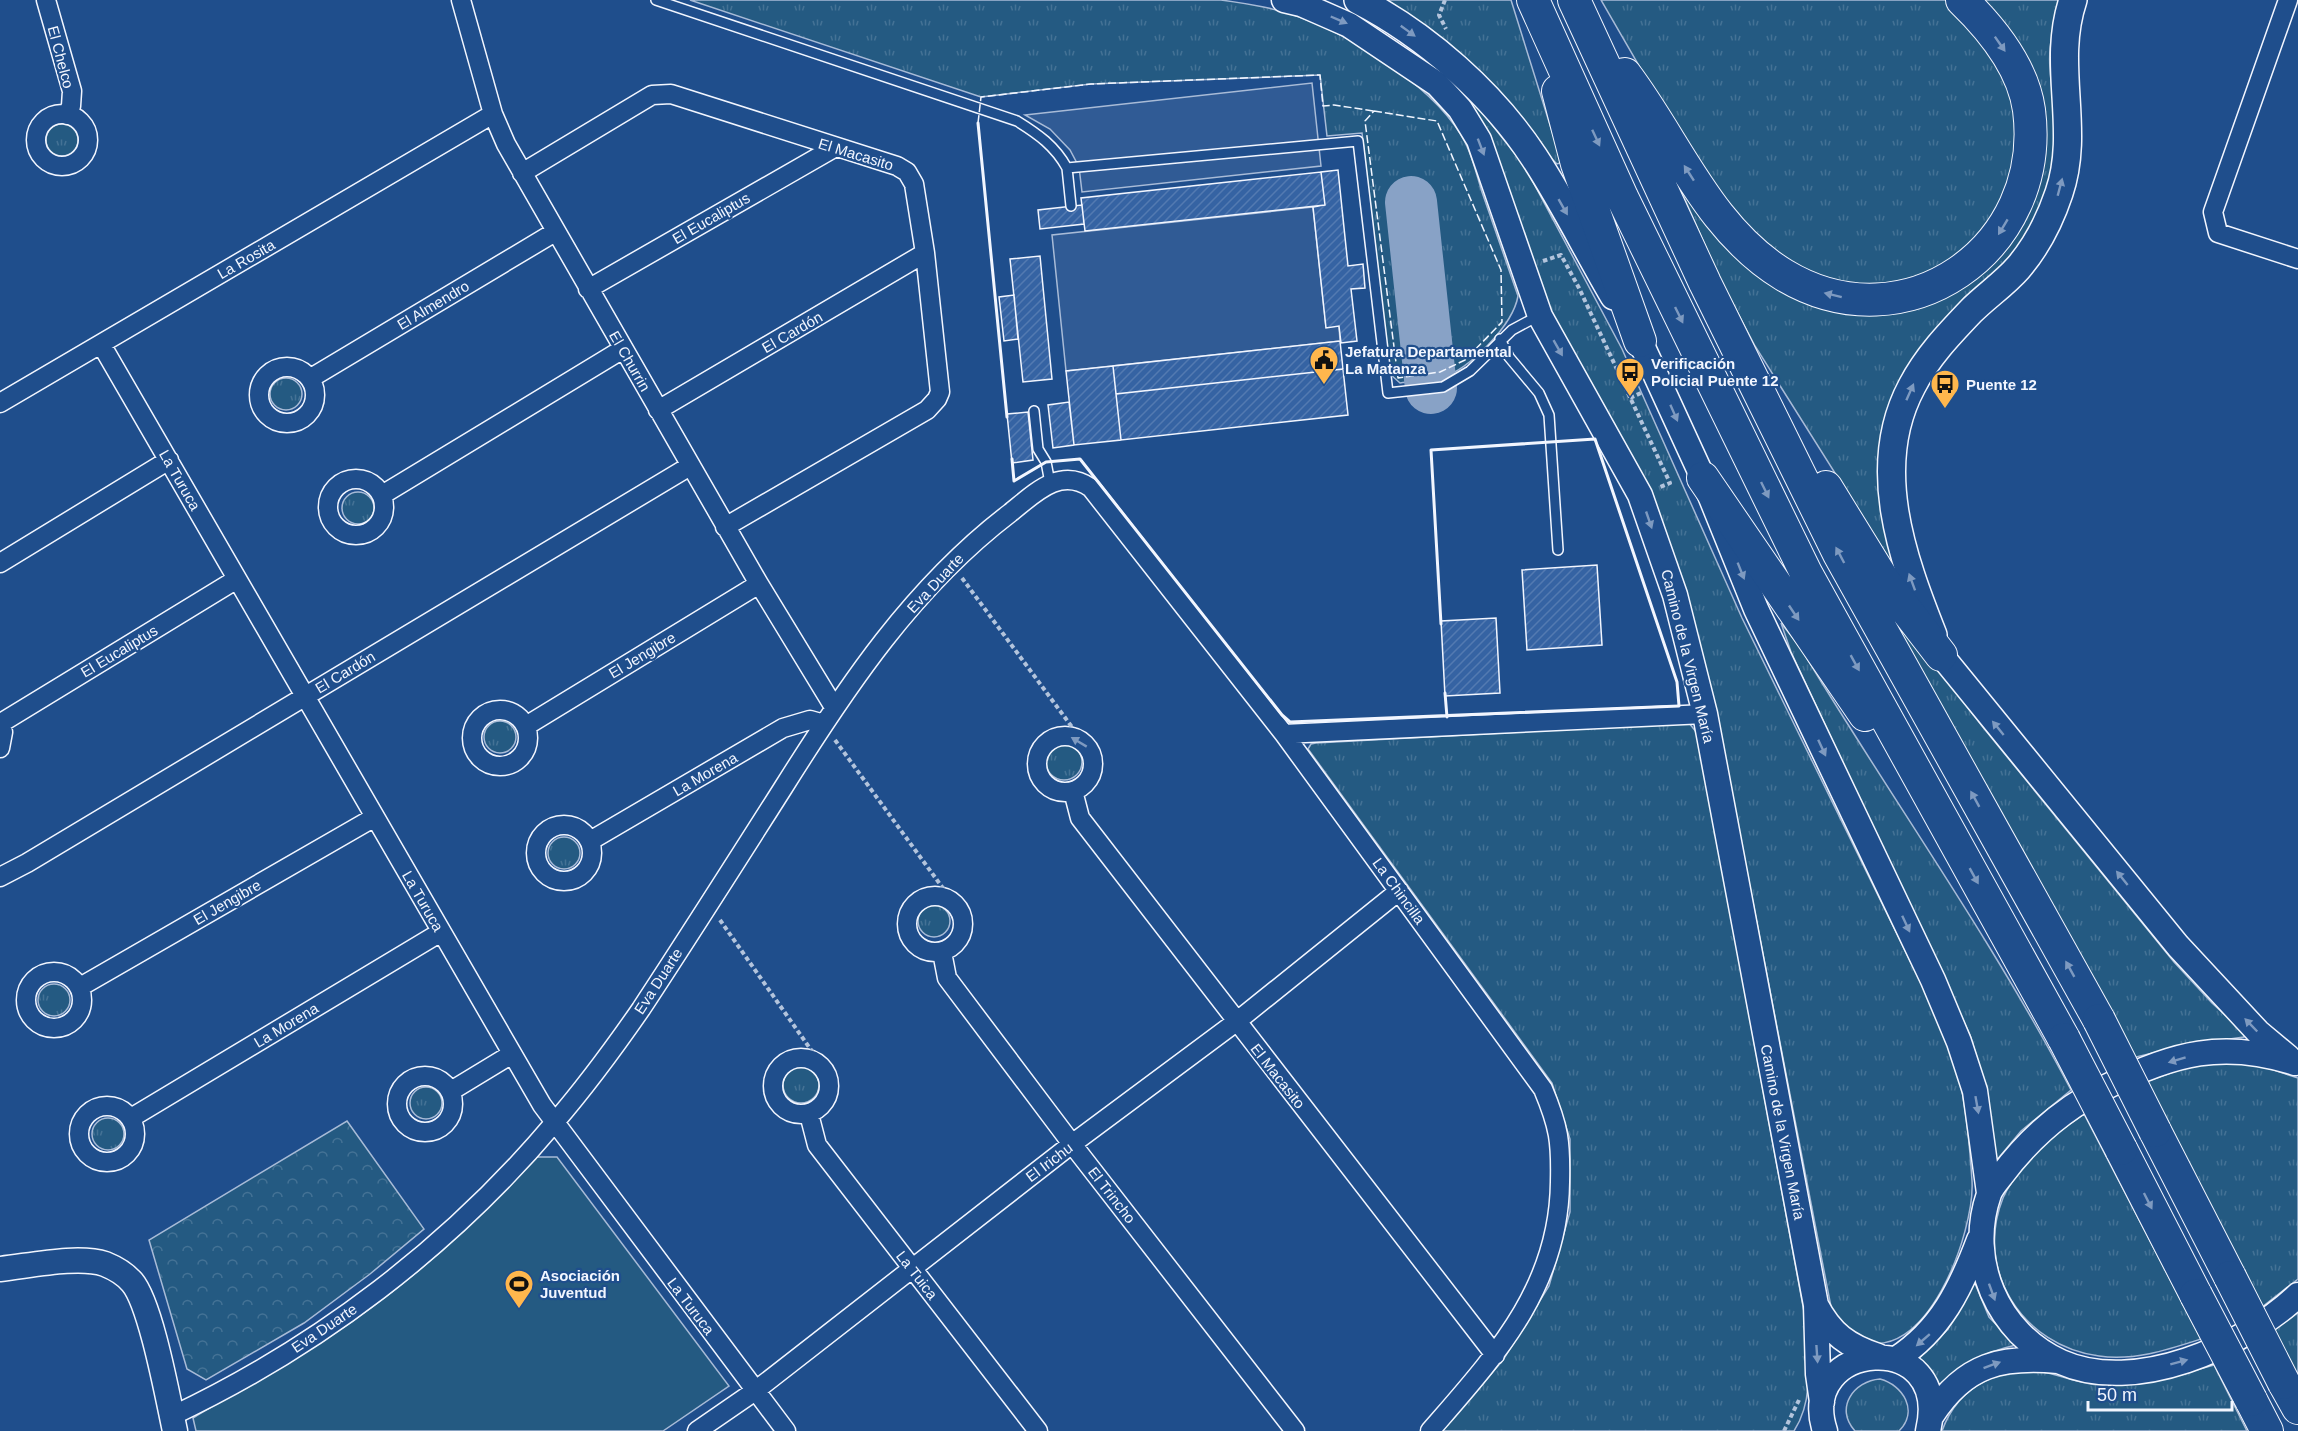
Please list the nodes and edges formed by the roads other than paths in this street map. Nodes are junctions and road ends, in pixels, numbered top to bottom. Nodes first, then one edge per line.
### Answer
1 (46, 0) edge
2 (461, 0) edge
3 (656, 0) edge
4 (1284, 0) edge
5 (1358, 0) edge
6 (1962, 0) edge
7 (2073, 0) edge
8 (2288, 0) edge
9 (1534, 4) edge
10 (1579, 10) edge
11 (493, 114) junction
12 (67, 115) dead end
13 (834, 148) junction
14 (1068, 168) junction
15 (522, 173) junction
16 (1071, 206) dead end
17 (555, 232) junction
18 (925, 253) junction
19 (2298, 259) edge
20 (588, 289) junction
21 (1539, 316) junction
22 (1500, 339) junction
23 (1640, 341) junction
24 (101, 344) junction
25 (623, 349) junction
26 (310, 378) dead end
27 (1760, 396) junction
28 (0, 403) edge
29 (658, 410) junction
30 (1034, 411) dead end
31 (169, 460) junction
32 (690, 466) junction
33 (1703, 478) junction
34 (1072, 479) joint
35 (1050, 483) junction
36 (382, 495) dead end
37 (725, 527) junction
38 (1558, 550) dead end
39 (0, 563) edge
40 (237, 579) junction
41 (759, 584) junction
42 (1941, 656) junction
43 (305, 696) junction
44 (834, 707) junction
45 (1705, 714) junction
46 (0, 722) edge
47 (824, 724) junction
48 (526, 726) dead end
49 (1284, 734) junction
50 (0, 748) edge
51 (1924, 789) junction
52 (1073, 791) junction
53 (375, 817) junction
54 (590, 841) dead end
55 (0, 877) edge
56 (1399, 891) junction
57 (441, 932) junction
58 (942, 952) junction
59 (80, 987) dead end
60 (1236, 1022) junction
61 (512, 1054) junction
62 (2297, 1064) edge
63 (450, 1091) dead end
64 (809, 1113) junction
65 (131, 1118) dead end
66 (554, 1124) junction
67 (1072, 1144) junction
68 (1989, 1193) junction
69 (1981, 1235) junction
70 (911, 1268) junction
71 (0, 1269) edge
72 (2298, 1295) edge
73 (1816, 1305) junction
74 (1495, 1355) junction
75 (1887, 1357) junction
76 (2060, 1362) junction
77 (755, 1391) junction
78 (2291, 1396) edge
79 (1821, 1421) edge
80 (1930, 1423) edge
81 (174, 1424) edge
82 (697, 1431) edge
83 (786, 1431) edge
84 (1038, 1431) edge
85 (1296, 1431) edge
86 (1430, 1431) edge
87 (2267, 1431) edge

1 - 12 street, El Chelco
2 - 11 street, El Churrin
3 - 14 lane
4 -> 21 main road, Camino de la Virgen María
5 -> 23 main road
6 -> 10 highway
42 -> 7 main road
8 - 19 street
9 - 23 highway
9 -> 51 highway
10 - 27 highway
11 - 15 street, El Churrin
11 - 24 street, La Rosita
13 - 15 street, El Macasito
13 - 18 street, El Macasito
13 - 20 street, El Eucaliptus
14 - 16 lane
14 - 22 lane
15 - 17 street, El Churrin
17 - 20 street, El Churrin
17 - 26 street, El Almendro
18 - 29 street, El Cardón
18 - 37 street, El Macasito
20 - 25 street, El Churrin
21 - 22 lane
21 -> 45 main road, Camino de la Virgen María
22 - 38 lane
23 -> 33 main road
24 - 28 street, La Rosita
24 - 31 street, La Turuca
25 - 29 street, El Churrin
25 - 36 street
27 - 42 highway
78 -> 27 highway, bridge
29 - 32 street, El Churrin
30 - 35 lane
31 - 39 street
31 - 40 street, La Turuca
32 - 37 street, El Churrin
32 - 43 street, El Cardón
33 -> 51 highway
33 -> 68 main road
34 - 35 street, Eva Duarte
34 - 49 street, La Chincilla
35 - 44 street, Eva Duarte
37 - 41 street, El Churrin
40 - 43 street, La Turuca
40 - 46 street, El Eucaliptus
41 - 44 street, El Churrin
41 - 48 street, El Jengibre
62 -> 42 main road
43 - 53 street, La Turuca
43 - 55 street, El Cardón
44 - 47 street, Eva Duarte
45 - 49 street
45 - 73 main road, Camino de la Virgen María
46 - 50 street, El Eucaliptus
47 - 54 street, La Morena
47 - 66 street, Eva Duarte
49 - 56 street, La Chincilla
51 -> 87 highway, bridge
52 -> 52 street
52 - 60 street, El Macasito
53 - 57 street, La Turuca
53 - 59 street, El Jengibre
56 - 60 street, El Irichu
56 - 74 street, La Chincilla
57 - 61 street, La Turuca
57 - 65 street, La Morena
58 - 58 street
58 - 67 street, El Trincho
60 - 67 street, El Irichu
60 - 74 street, El Macasito
61 - 63 street
61 - 66 street, La Turuca
62 -> 68 main road
64 - 64 street
64 - 70 street, La Tuica
66 - 77 street, La Turuca
66 - 81 street, Eva Duarte
67 - 70 street, El Irichu
67 - 85 street, El Trincho
68 - 69 main road
69 -> 75 main road
69 -> 76 main road
70 - 77 street, El Irichu
70 - 84 street, La Tuica
71 - 81 main road
76 -> 72 main road
73 - 75 main road, Camino de la Virgen María
73 -> 79 main road, Camino de la Virgen María
74 - 86 street, La Chincilla
75 - 79 main road
75 - 80 main road, Camino de la Virgen María
80 -> 76 main road
77 - 82 street, El Irichu
77 - 83 street, La Turuca

